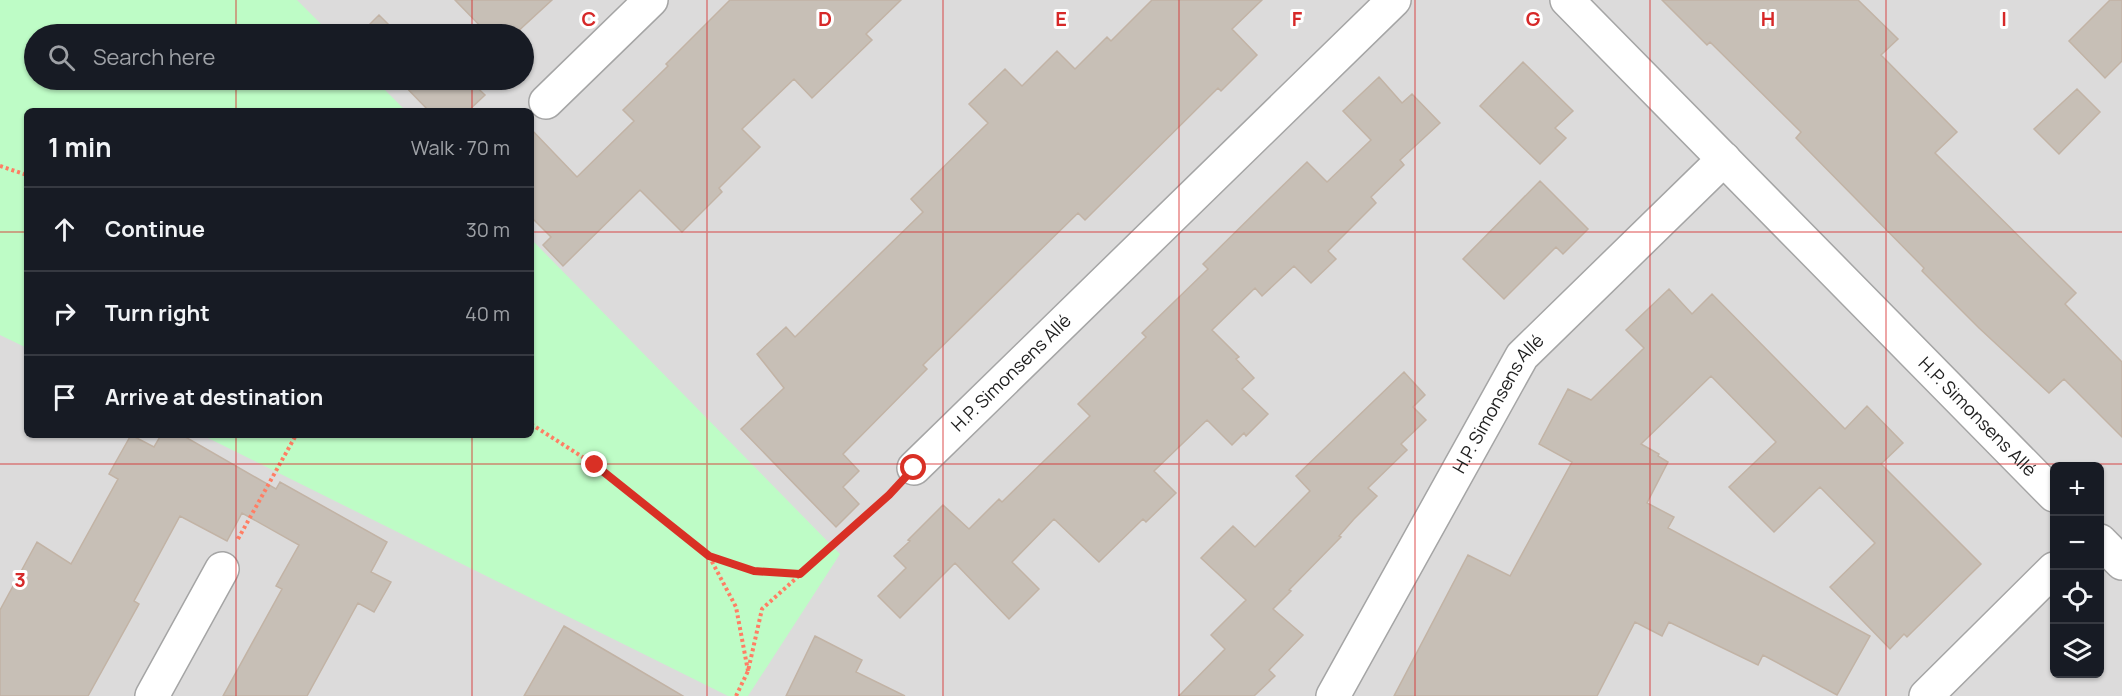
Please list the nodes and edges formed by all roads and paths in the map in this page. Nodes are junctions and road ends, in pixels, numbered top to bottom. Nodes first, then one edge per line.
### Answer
1 (651, 0) edge
2 (1394, 0) edge
3 (1567, 0) edge
4 (546, 102) dead end
5 (1724, 159) junction
6 (0, 166) edge
7 (24, 174) edge
8 (534, 426) edge
9 (294, 438) edge
10 (914, 468) joint
11 (2050, 490) edge
12 (2104, 545) edge
13 (709, 556) junction
14 (2122, 563) edge
15 (222, 569) joint
16 (2054, 570) edge
17 (800, 574) junction
18 (748, 671) junction
19 (152, 696) edge
20 (736, 696) edge
21 (1333, 696) edge
22 (1926, 696) edge

1 - 4 street
2 - 10 street, H.P. Simonsens Allé
3 - 5 street, H.P. Simonsens Allé
5 - 11 street, H.P. Simonsens Allé
5 - 21 street, H.P. Simonsens Allé
6 - 7 path
8 - 13 path
9 - 15 path
10 - 17 path
12 - 14 street
13 - 17 path
13 - 18 path
15 - 19 street
16 - 22 street
17 - 18 path
18 - 20 path

